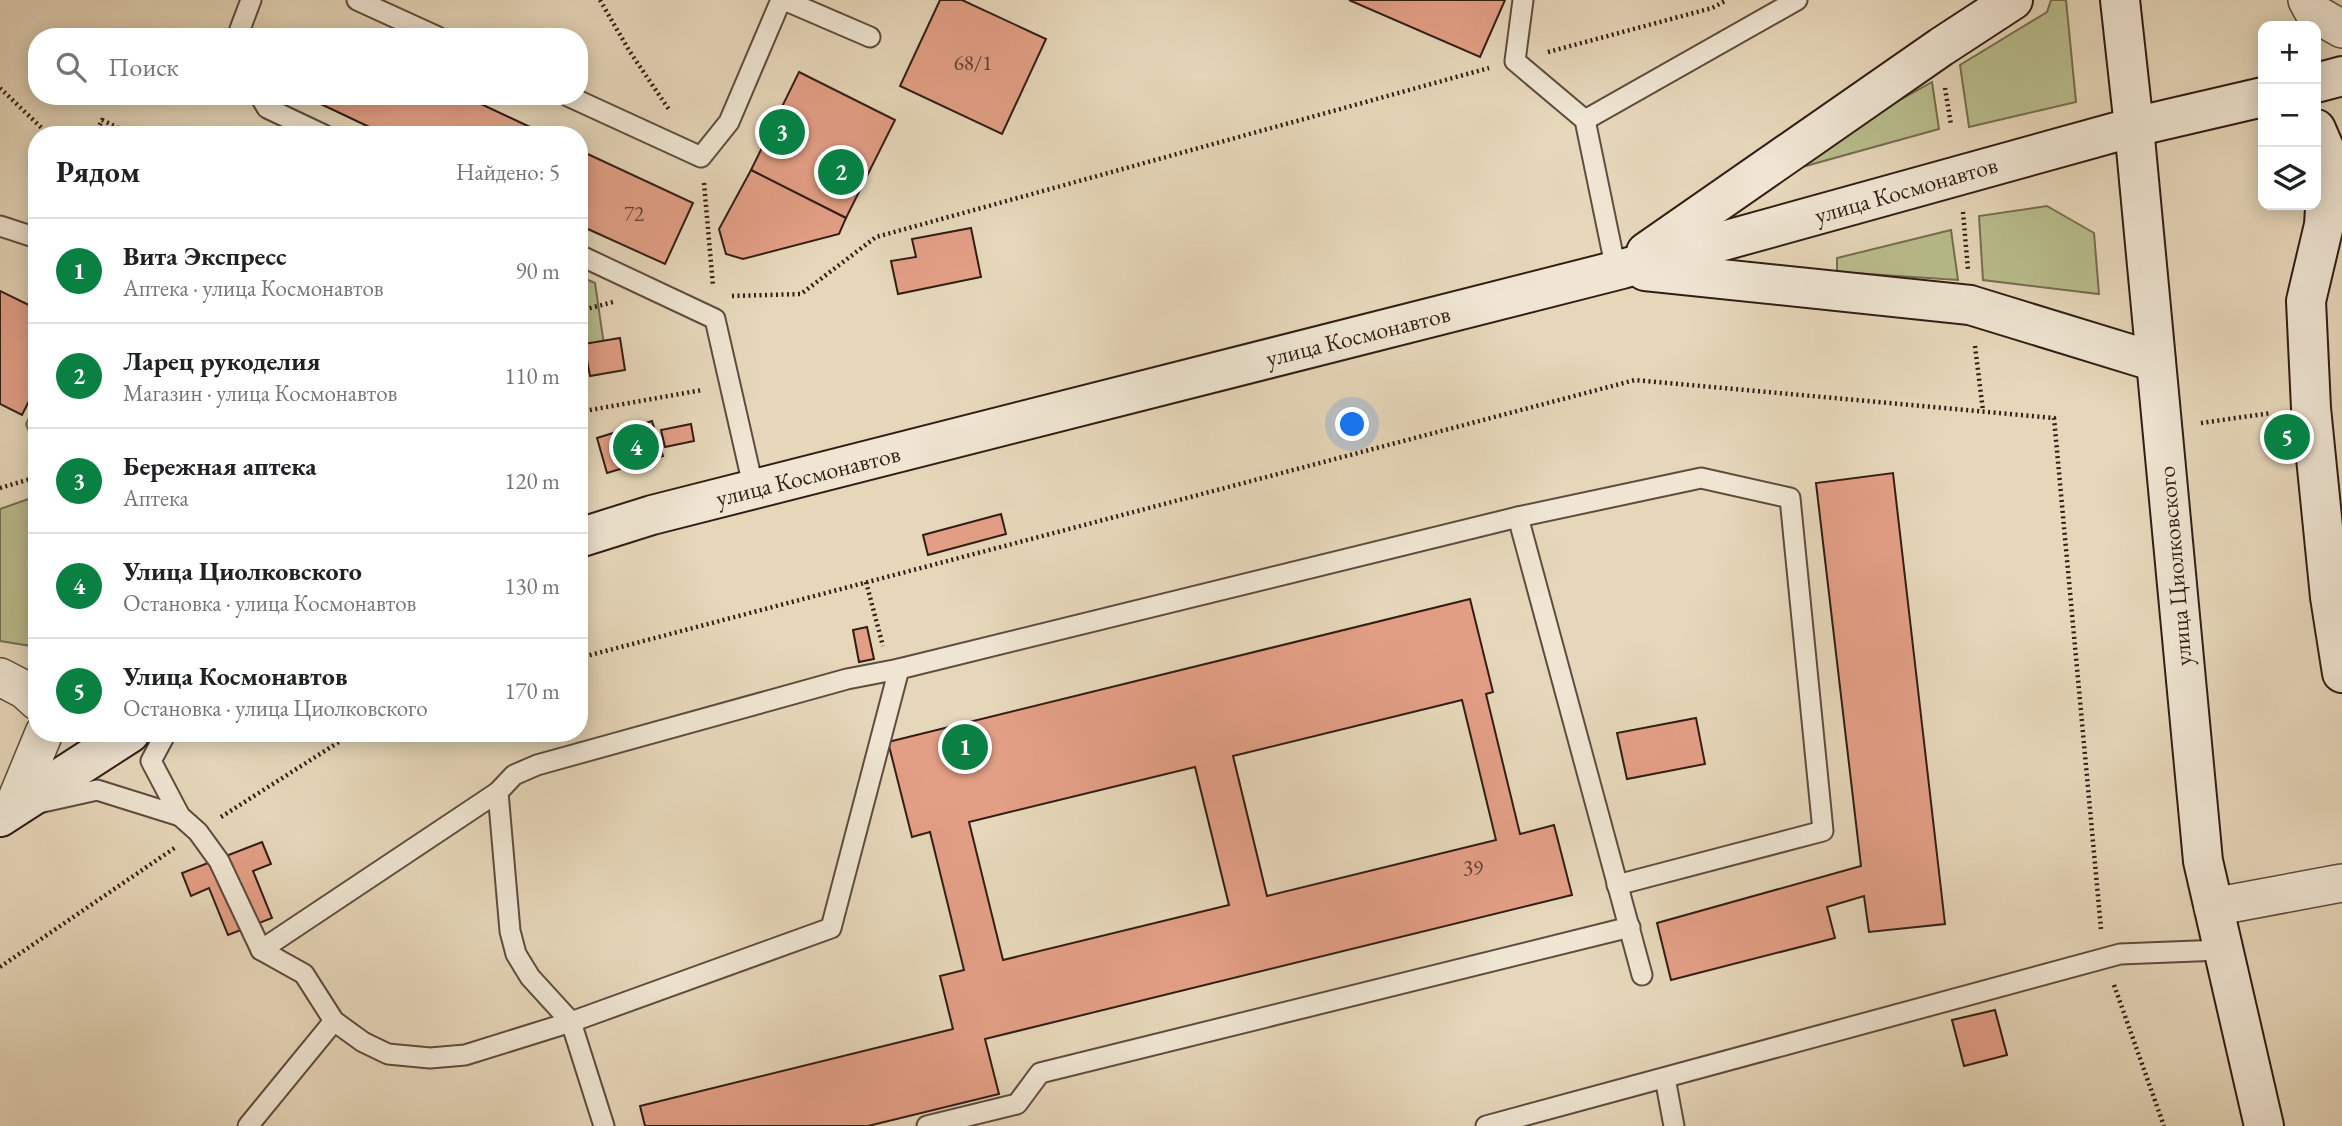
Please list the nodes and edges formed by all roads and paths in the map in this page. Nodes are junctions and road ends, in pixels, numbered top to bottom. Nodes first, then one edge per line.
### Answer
1 (251, 0) edge
2 (357, 0) edge
3 (783, 0) edge
4 (1523, 0) edge
5 (1727, 0) edge
6 (1797, 0) edge
7 (2012, 0) edge
8 (2120, 0) edge
9 (2307, 0) edge
10 (240, 28) edge
11 (418, 28) edge
12 (2342, 29) edge
13 (870, 37) dead end
14 (1515, 61) junction
15 (1943, 75) dead end
16 (2342, 76) edge
17 (2321, 82) edge
18 (0, 88) edge
19 (2258, 98) edge
20 (265, 105) edge
21 (588, 105) edge
22 (1586, 120) junction
23 (1951, 125) dead end
24 (40, 126) edge
25 (99, 126) edge
26 (114, 126) edge
27 (305, 126) edge
28 (2134, 127) junction
29 (2321, 141) edge
30 (1963, 211) dead end
31 (2333, 212) edge
32 (0, 226) edge
33 (28, 234) edge
34 (588, 259) edge
35 (1619, 270) junction
36 (1968, 270) dead end
37 (726, 296) dead end
38 (1975, 344) dead end
39 (2156, 362) junction
40 (730, 385) junction
41 (588, 410) edge
42 (1983, 411) dead end
43 (2271, 413) dead end
44 (2201, 423) dead end
45 (28, 480) edge
46 (0, 488) edge
47 (754, 490) junction
48 (1518, 517) junction
49 (588, 534) edge
50 (866, 582) dead end
51 (2336, 596) edge
52 (894, 669) junction
53 (2342, 673) edge
54 (40, 742) edge
55 (116, 742) edge
56 (161, 742) edge
57 (498, 792) junction
58 (6, 813) edge
59 (180, 816) junction
60 (2342, 883) edge
61 (1617, 885) junction
62 (2213, 907) junction
63 (1630, 928) junction
64 (261, 950) junction
65 (2221, 950) junction
66 (1642, 975) dead end
67 (334, 1021) junction
68 (571, 1022) junction
69 (1665, 1078) junction
70 (248, 1126) edge
71 (604, 1126) edge
72 (927, 1126) edge
73 (1486, 1126) edge
74 (1674, 1126) edge
75 (2264, 1126) edge

1 - 10 lane
2 - 11 lane
3 - 13 lane
3 - 21 lane
4 - 14 lane
5 - 14 path
6 - 22 lane
7 - 35 main road
8 - 28 main road, улица Циолковского
9 - 12 street
14 - 22 lane
14 - 37 path
15 - 23 path
16 - 17 main road
18 - 24 path
19 - 28 main road, улица Космонавтов
20 - 27 lane
22 - 35 lane
25 - 26 path
28 - 35 main road, улица Космонавтов
28 - 39 main road, улица Циолковского
29 - 31 main road
30 - 36 path
31 - 51 main road
32 - 33 lane
34 - 40 lane
35 - 39 main road
35 - 47 main road, улица Космонавтов
38 - 42 path
39 - 62 main road, улица Циолковского
40 - 41 path
40 - 47 lane
43 - 44 path
45 - 46 path
47 - 49 main road, улица Космонавтов
48 - 52 lane
48 - 61 lane
48 - 61 lane
50 - 52 path
51 - 53 main road
52 - 57 lane
52 - 68 lane
54 - 58 street
55 - 58 main road
56 - 59 lane
57 - 64 lane
57 - 68 lane
58 - 59 lane
59 - 64 lane
60 - 62 street
61 - 63 lane
62 - 65 main road, улица Циолковского
63 - 66 lane
63 - 72 lane
64 - 67 lane
65 - 69 lane
65 - 75 main road, улица Циолковского
67 - 68 lane
67 - 70 lane
68 - 71 lane
69 - 73 lane
69 - 74 lane

